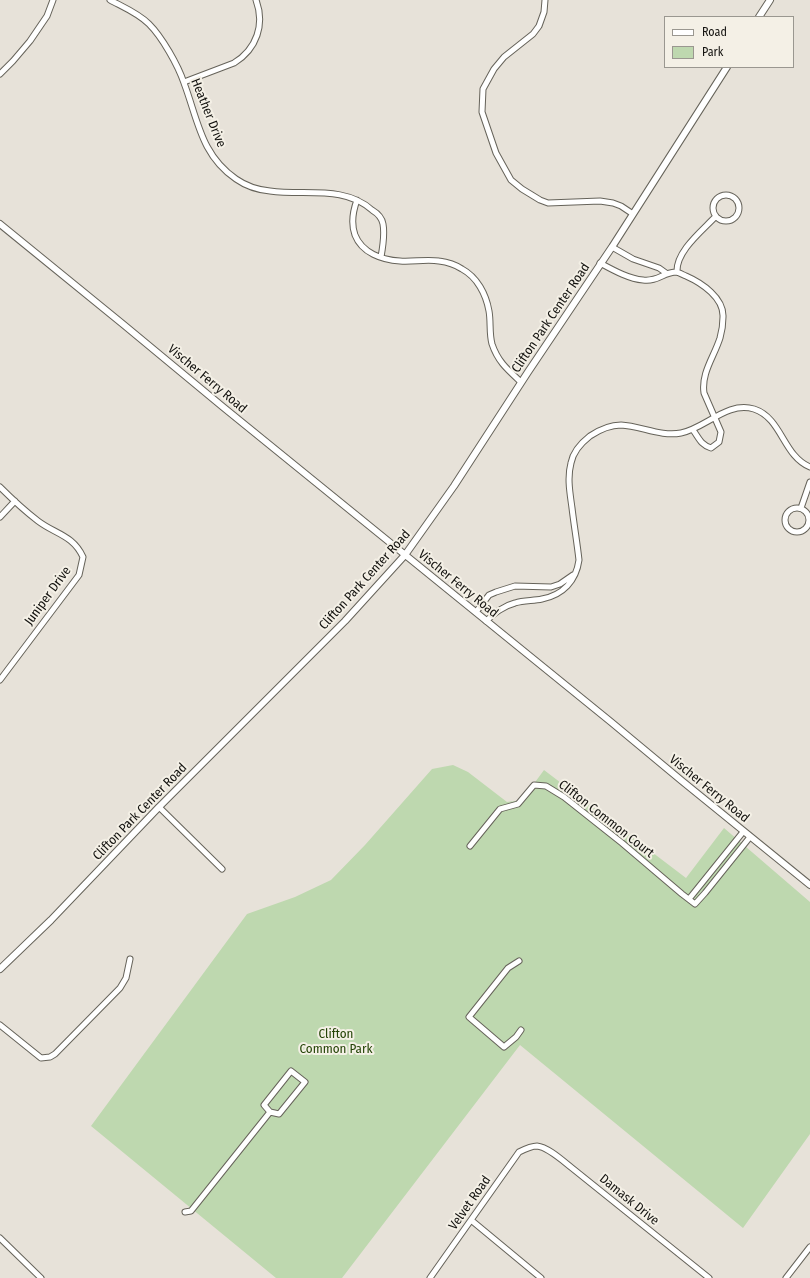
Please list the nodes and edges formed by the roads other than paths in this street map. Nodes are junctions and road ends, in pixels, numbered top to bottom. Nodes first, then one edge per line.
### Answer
1 (53, 0) edge
2 (110, 0) edge
3 (256, 0) edge
4 (545, 0) edge
5 (770, 0) edge
6 (760, 16) edge
7 (726, 68) edge
8 (0, 74) edge
9 (184, 82) junction
10 (357, 200) junction
11 (633, 214) junction
12 (716, 216) junction
13 (0, 224) edge
14 (612, 247) junction
15 (381, 257) junction
16 (600, 263) junction
17 (677, 272) junction
18 (666, 273) junction
19 (521, 382) junction
20 (715, 417) junction
21 (694, 430) junction
22 (810, 467) edge
23 (810, 482) edge
24 (0, 488) edge
25 (15, 501) junction
26 (800, 508) junction
27 (0, 517) edge
28 (405, 555) junction
29 (574, 574) junction
30 (476, 612) junction
31 (486, 621) junction
32 (0, 680) edge
33 (159, 807) junction
34 (743, 832) junction
35 (750, 837) junction
36 (470, 846) dead end
37 (222, 869) dead end
38 (810, 885) edge
39 (689, 899) junction
40 (130, 959) dead end
41 (519, 961) dead end
42 (0, 969) edge
43 (0, 1025) edge
44 (521, 1030) dead end
45 (270, 1112) junction
46 (532, 1147) joint
47 (185, 1212) dead end
48 (471, 1220) junction
49 (0, 1238) edge
50 (810, 1247) edge
51 (41, 1278) edge
52 (430, 1278) edge
53 (541, 1278) edge
54 (709, 1278) edge
55 (786, 1278) edge

1 - 8 street
2 - 9 street, Heather Drive
3 - 9 street
4 - 11 street
5 - 6 street
7 - 11 street, Clifton Park Center Road
9 - 10 street, Heather Drive
10 - 15 street, Heather Drive
10 - 15 street
11 - 14 street, Clifton Park Center Road
12 - 12 street
12 - 17 street
13 - 28 street, Vischer Ferry Road
14 - 16 street, Clifton Park Center Road
14 - 18 street
15 - 19 street
16 - 18 street
16 - 19 street, Clifton Park Center Road
17 - 18 street
17 - 20 street
19 - 28 street, Clifton Park Center Road
20 - 21 street
20 - 21 street
20 - 22 street
21 - 29 street
23 - 26 street
24 - 25 street, Juniper Drive
25 - 27 street
25 - 32 street, Juniper Drive
26 - 26 street
28 - 30 street, Vischer Ferry Road
28 - 33 street, Clifton Park Center Road
29 - 30 street
29 - 31 street
30 - 31 street, Vischer Ferry Road
31 - 34 street, Vischer Ferry Road
33 - 37 street
33 - 42 street, Clifton Park Center Road
34 - 35 street, Vischer Ferry Road
34 - 39 street
35 - 38 street, Vischer Ferry Road
35 - 39 street, Clifton Common Court
36 - 39 street, Clifton Common Court
40 - 43 street
41 - 44 street
45 - 45 street
45 - 47 street
46 - 48 street, Velvet Road
46 - 54 street, Damask Drive
48 - 52 street, Velvet Road
48 - 53 street
49 - 51 street
50 - 55 street

